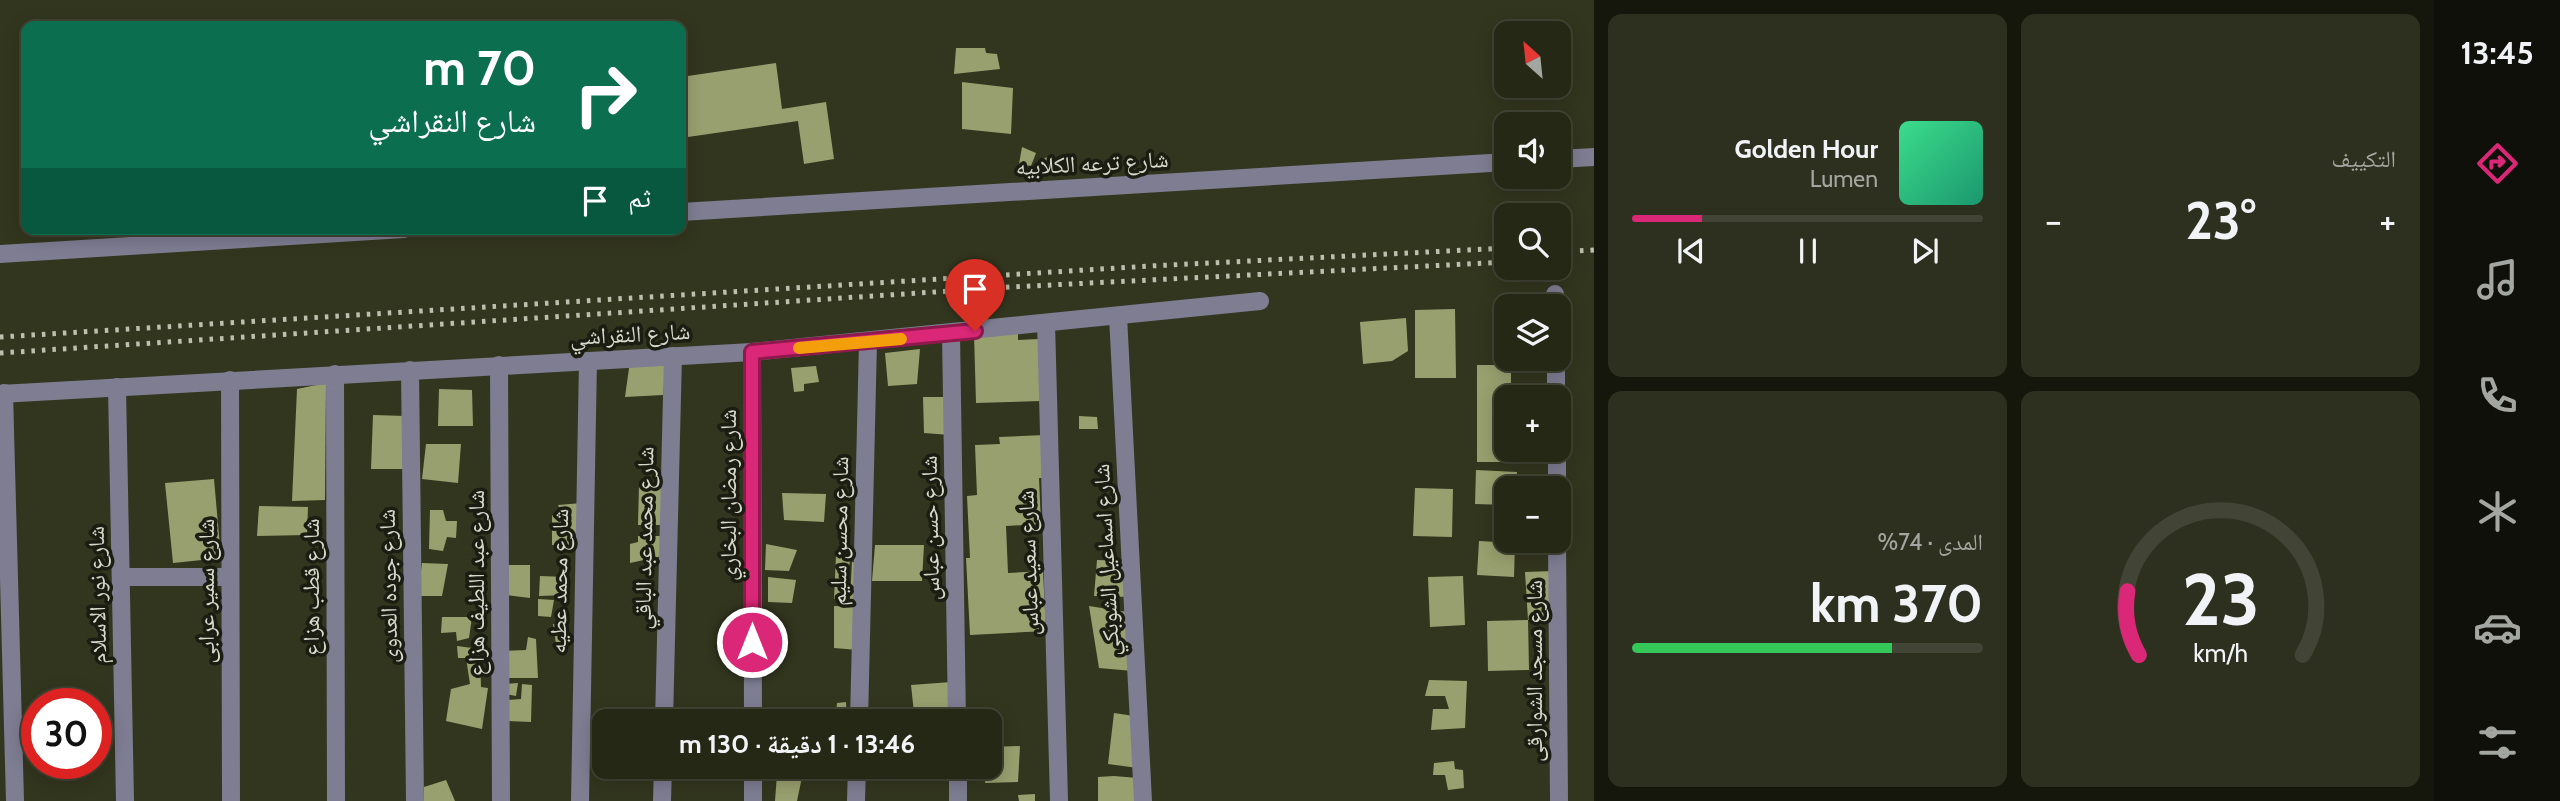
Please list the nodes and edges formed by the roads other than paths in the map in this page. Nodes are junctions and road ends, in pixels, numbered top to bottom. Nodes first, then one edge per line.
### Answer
1 (1594, 156) edge
2 (1571, 158) edge
3 (1494, 163) edge
4 (686, 212) edge
5 (307, 235) edge
6 (0, 254) edge
7 (1260, 301) dead end
8 (1118, 316) junction
9 (1046, 323) junction
10 (951, 334) junction
11 (868, 342) junction
12 (752, 352) junction
13 (673, 356) junction
14 (588, 361) junction
15 (499, 365) junction
16 (410, 370) junction
17 (335, 374) junction
18 (230, 380) junction
19 (117, 387) junction
20 (2, 393) edge
21 (1557, 553) edge
22 (121, 577) junction
23 (230, 577) junction
24 (664, 709) edge
25 (752, 709) edge
26 (859, 709) edge
27 (957, 709) edge
28 (663, 779) edge
29 (753, 779) edge
30 (857, 779) edge
31 (958, 779) edge
32 (15, 801) edge
33 (125, 801) edge
34 (231, 801) edge
35 (336, 801) edge
36 (415, 801) edge
37 (501, 801) edge
38 (580, 801) edge
39 (662, 801) edge
40 (753, 801) edge
41 (856, 801) edge
42 (958, 801) edge
43 (1059, 801) edge
44 (1143, 801) edge
45 (1559, 801) edge

1 - 2 street
3 - 4 street, شارع ترعه الكلابيه
5 - 6 street
7 - 8 street, شارع النقراشي
8 - 9 street, شارع النقراشي
8 - 44 street, شارع اسماعيل الشوبكي
9 - 10 street, شارع النقراشي
9 - 43 street, شارع سعيد عباس
10 - 11 street, شارع النقراشي
10 - 27 street, شارع حسن عباس
11 - 12 street, شارع النقراشي
11 - 26 street, شارع محسن سليم
12 - 13 street, شارع النقراشي
12 - 25 street, شارع رمضان البخاري
13 - 14 street, شارع النقراشي
13 - 24 street, شارع محمد عبد الباقي
14 - 15 street, شارع النقراشي
14 - 38 street, شارع محمد عطيه
15 - 16 street, شارع النقراشي
15 - 37 street, شارع عبد اللطيف هزاع
16 - 17 street, شارع النقراشي
16 - 36 street, شارع جوده العدوى
17 - 18 street, شارع النقراشي
17 - 35 street, شارع قطب هزاع
18 - 19 street, شارع النقراشي
18 - 23 street, شارع سمير عرابى
19 - 20 street, شارع النقراشي
19 - 22 street, شارع نور الاسلام
20 - 32 street
21 - 45 street, شارع مسجد الشوارقى
22 - 23 street
22 - 33 street, شارع نور الاسلام
23 - 34 street, شارع سمير عرابى
28 - 39 street
29 - 40 street
30 - 41 street
31 - 42 street

